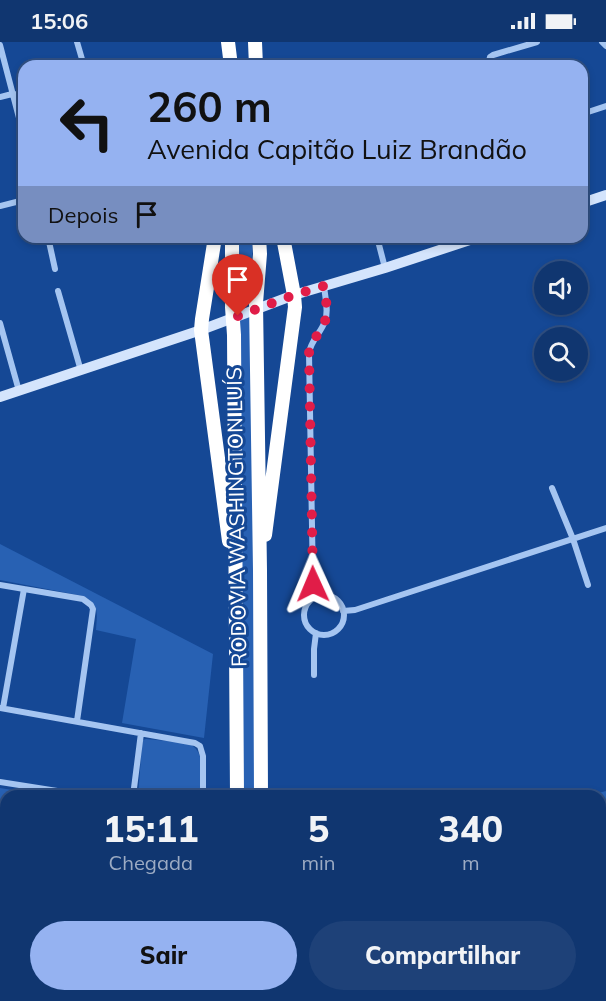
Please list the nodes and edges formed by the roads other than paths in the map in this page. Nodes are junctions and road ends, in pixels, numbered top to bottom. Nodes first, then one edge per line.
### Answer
1 (77, 42) edge
2 (229, 42) edge
3 (255, 42) edge
4 (537, 42) edge
5 (602, 42) edge
6 (0, 45) edge
7 (606, 46) edge
8 (82, 60) edge
9 (230, 60) edge
10 (256, 60) edge
11 (489, 60) edge
12 (12, 94) junction
13 (18, 94) edge
14 (0, 97) edge
15 (606, 106) edge
16 (588, 112) edge
17 (18, 116) edge
18 (606, 195) edge
19 (588, 201) edge
20 (18, 202) edge
21 (0, 206) edge
22 (49, 243) edge
23 (214, 243) edge
24 (232, 243) edge
25 (259, 243) edge
26 (284, 243) edge
27 (378, 243) edge
28 (461, 243) edge
29 (385, 268) junction
30 (55, 269) dead end
31 (324, 286) junction
32 (58, 291) dead end
33 (294, 295) junction
34 (0, 323) edge
35 (201, 330) junction
36 (81, 371) junction
37 (19, 391) junction
38 (0, 397) edge
39 (552, 488) dead end
40 (606, 528) edge
41 (573, 539) junction
42 (260, 570) junction
43 (0, 585) edge
44 (588, 585) dead end
45 (24, 589) junction
46 (236, 593) junction
47 (318, 596) junction
48 (343, 611) junction
49 (316, 633) junction
50 (314, 675) dead end
51 (2, 708) edge
52 (77, 721) junction
53 (141, 733) junction
54 (0, 782) edge
55 (51, 790) edge
56 (134, 790) edge
57 (203, 790) edge
58 (237, 790) edge
59 (261, 790) edge

1 - 8 street
2 - 9 highway
3 - 10 highway
4 - 11 street
5 - 7 street
6 - 12 street
12 - 13 street
12 - 14 street
12 - 17 street
15 - 16 street
18 - 19 main road
20 - 21 street
22 - 30 street
23 - 35 highway
24 - 46 highway, RODOVIA WASHINGTON LUÍS
25 - 42 highway, RODOVIA WASHINGTON LUÍS
26 - 33 highway
27 - 29 street
28 - 29 main road
29 - 31 main road
31 - 33 main road
31 - 47 street
32 - 36 street
33 - 35 main road
33 - 42 highway
34 - 37 street
35 - 36 main road
35 - 46 highway
36 - 37 main road
37 - 38 main road
39 - 41 street
40 - 41 street
41 - 44 street
41 - 48 street
42 - 59 highway, RODOVIA WASHINGTON LUÍS
43 - 45 street
45 - 51 street
45 - 52 street
46 - 58 highway, RODOVIA WASHINGTON LUÍS
47 - 48 street
47 - 49 street
48 - 49 street
49 - 50 street
51 - 52 street
52 - 53 street
53 - 56 street
53 - 57 street
54 - 55 street

